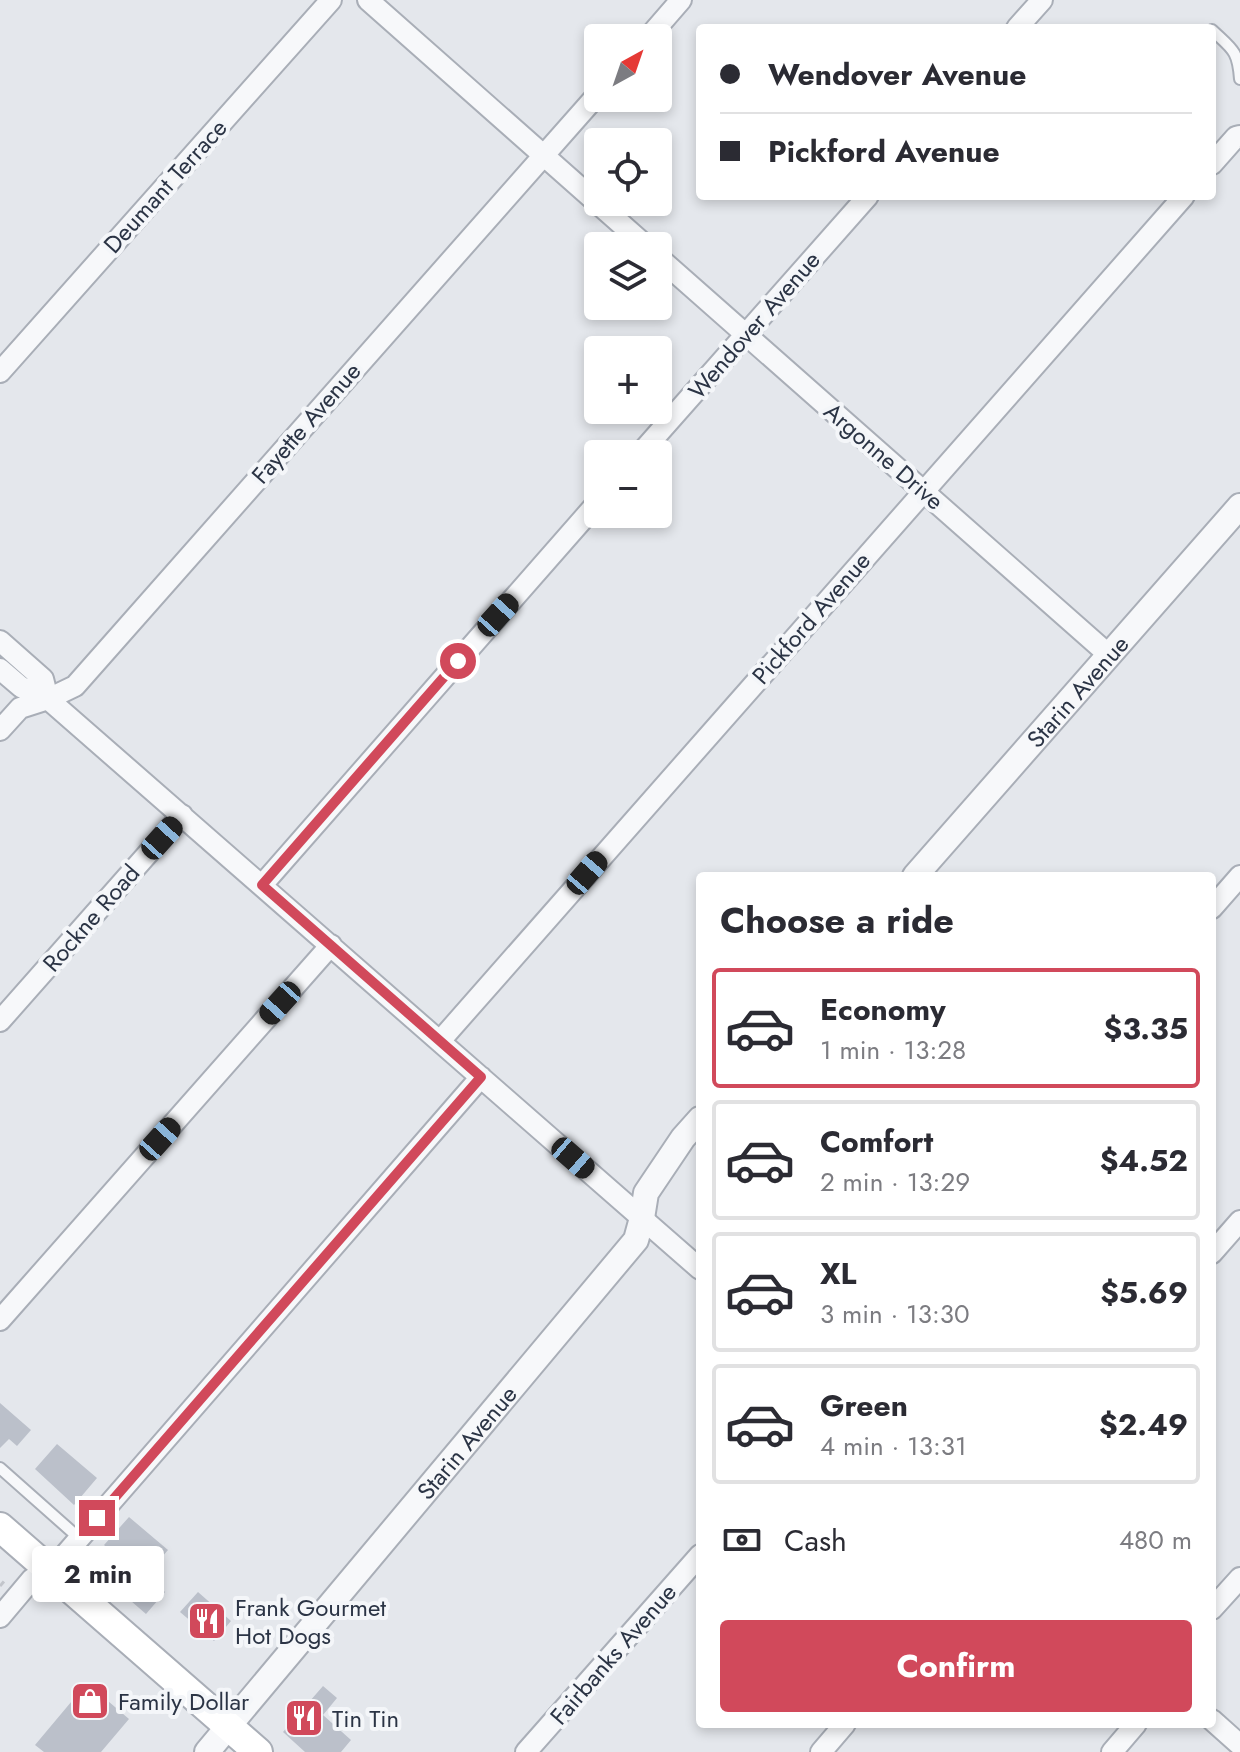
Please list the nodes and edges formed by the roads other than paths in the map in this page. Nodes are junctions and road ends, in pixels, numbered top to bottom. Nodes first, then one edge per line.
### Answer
1 (331, 0) edge
2 (368, 0) edge
3 (681, 0) edge
4 (1042, 0) edge
5 (660, 24) edge
6 (1021, 24) edge
7 (1216, 34) edge
8 (1240, 79) edge
9 (584, 110) edge
10 (1240, 136) edge
11 (543, 155) junction
12 (1216, 160) edge
13 (864, 200) edge
14 (1180, 200) edge
15 (630, 232) edge
16 (672, 270) edge
17 (745, 335) junction
18 (0, 372) edge
19 (652, 440) edge
20 (923, 490) junction
21 (1240, 506) edge
22 (584, 518) edge
23 (0, 641) edge
24 (1109, 655) junction
25 (0, 669) edge
26 (48, 699) junction
27 (0, 730) edge
28 (182, 815) junction
29 (919, 872) edge
30 (1240, 876) edge
31 (262, 885) junction
32 (1216, 903) edge
33 (331, 945) junction
34 (0, 1021) edge
35 (440, 1041) junction
36 (481, 1077) junction
37 (696, 1123) edge
38 (642, 1218) junction
39 (1240, 1221) edge
40 (1216, 1248) edge
41 (696, 1265) edge
42 (0, 1320) edge
43 (0, 1470) edge
44 (0, 1527) edge
45 (79, 1538) junction
46 (696, 1560) edge
47 (47, 1568) junction
48 (1240, 1578) edge
49 (1216, 1605) edge
50 (0, 1617) edge
51 (1216, 1724) edge
52 (229, 1726) junction
53 (842, 1728) edge
54 (1133, 1728) edge
55 (1240, 1745) edge
56 (207, 1752) edge
57 (258, 1752) edge
58 (526, 1752) edge
59 (821, 1752) edge
60 (1112, 1752) edge

1 - 18 street, Deumant Terrace
2 - 11 street
3 - 5 street
4 - 6 street
7 - 8 lane
9 - 11 street, Fayette Avenue
10 - 12 street
11 - 15 street
11 - 26 street, Fayette Avenue
13 - 17 street, Wendover Avenue
14 - 20 street, Pickford Avenue
16 - 17 street, Argonne Drive
17 - 19 street, Wendover Avenue
17 - 20 street, Argonne Drive
20 - 24 street, Argonne Drive
20 - 35 street, Pickford Avenue
21 - 24 street, Starin Avenue
22 - 31 street
23 - 26 street
24 - 29 street, Starin Avenue
25 - 26 street
26 - 27 street, Fayette Avenue
26 - 28 street
28 - 31 street
28 - 34 street, Rockne Road
30 - 32 street
31 - 33 street
33 - 35 street
33 - 42 street
35 - 36 street
36 - 38 street
36 - 45 street
37 - 38 street, Starin Avenue
38 - 41 street
38 - 52 street, Starin Avenue
39 - 40 street
43 - 45 lane
44 - 47 main road
45 - 47 street
46 - 58 street, Fairbanks Avenue
47 - 50 street
47 - 52 main road
48 - 49 street
51 - 55 street
52 - 56 street, Starin Avenue
52 - 57 main road
53 - 59 street
54 - 60 street

